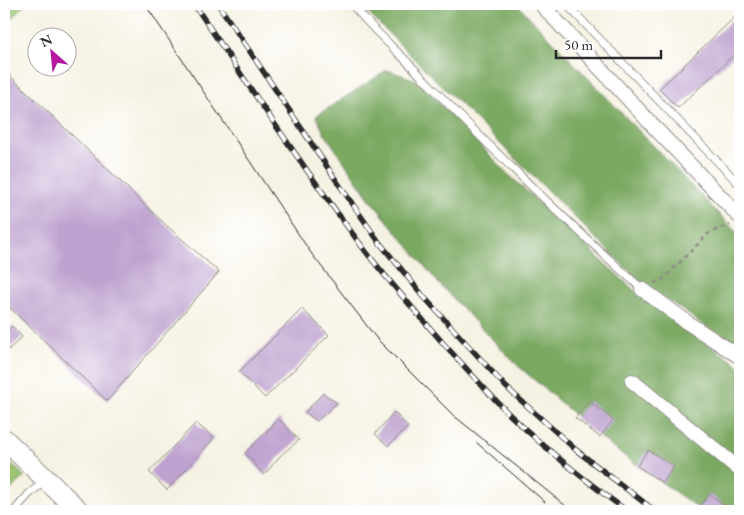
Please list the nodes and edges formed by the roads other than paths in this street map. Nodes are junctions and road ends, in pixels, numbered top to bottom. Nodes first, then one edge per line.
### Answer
1 (352, 4) edge
2 (541, 4) edge
3 (566, 4) edge
4 (740, 185) edge
5 (736, 221) edge
6 (642, 288) joint
7 (740, 357) edge
8 (632, 381) dead end
9 (4, 439) edge
10 (740, 470) edge
11 (46, 480) junction
12 (14, 511) edge
13 (80, 511) edge

1 - 6 lane
2 - 5 street
3 - 4 lane
6 - 7 street
8 - 10 street
9 - 11 street
11 - 12 lane
11 - 13 street

